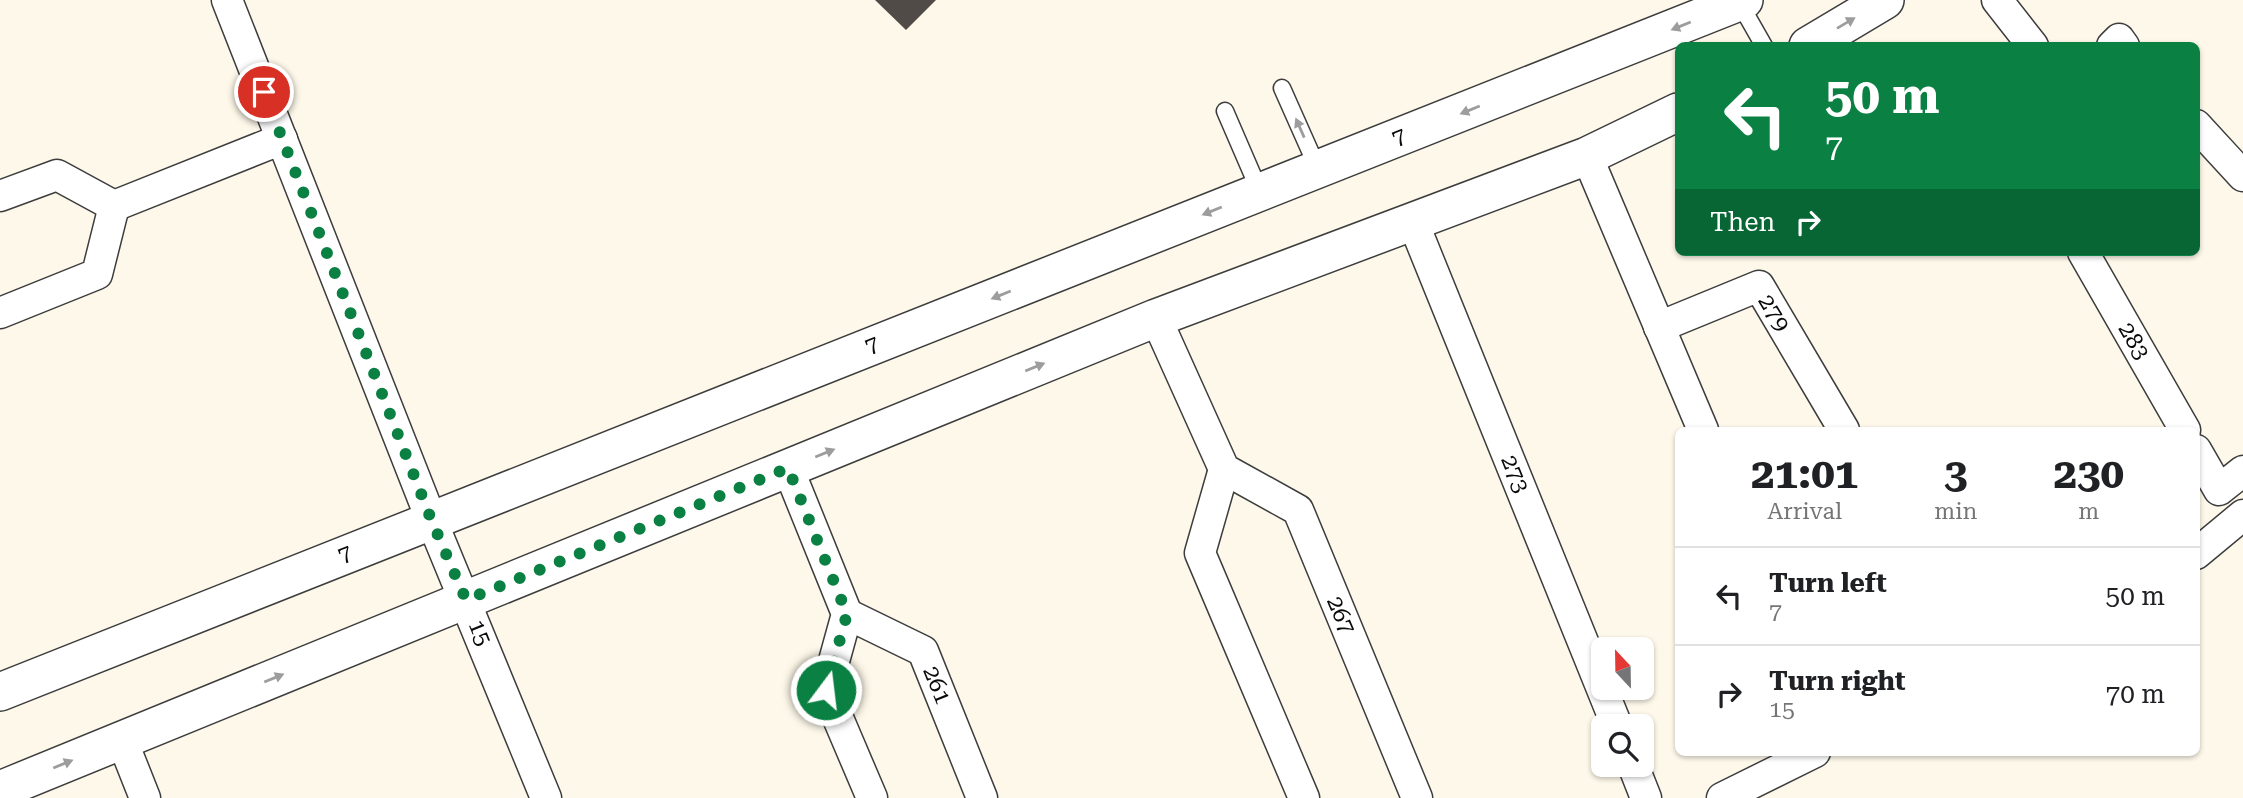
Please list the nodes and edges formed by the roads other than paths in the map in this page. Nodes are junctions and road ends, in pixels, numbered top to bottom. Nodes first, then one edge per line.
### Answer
1 (227, 0) edge
2 (1885, 0) edge
3 (1997, 0) edge
4 (1740, 1) edge
5 (1761, 42) edge
6 (1815, 42) edge
7 (2030, 42) edge
8 (1282, 88) dead end
9 (1225, 111) dead end
10 (1675, 113) edge
11 (2200, 129) edge
12 (282, 139) junction
13 (1587, 156) junction
14 (1318, 169) junction
15 (2243, 176) edge
16 (1260, 192) junction
17 (0, 196) edge
18 (114, 206) junction
19 (1413, 222) junction
20 (2085, 256) edge
21 (0, 313) edge
22 (1156, 318) junction
23 (1659, 327) junction
24 (1702, 427) edge
25 (1842, 427) edge
26 (2183, 427) edge
27 (2200, 457) edge
28 (788, 468) junction
29 (1224, 469) junction
30 (2243, 471) edge
31 (2243, 515) edge
32 (431, 519) junction
33 (2200, 551) edge
34 (466, 600) junction
35 (847, 614) junction
36 (0, 692) edge
37 (1612, 714) edge
38 (122, 740) junction
39 (1807, 756) edge
40 (1638, 777) edge
41 (0, 790) edge
42 (145, 798) edge
43 (546, 798) edge
44 (872, 798) edge
45 (982, 798) edge
46 (1304, 798) edge
47 (1417, 798) edge
48 (1646, 798) edge
49 (1722, 798) edge

1 - 12 street, 15
6 -> 2 street
3 - 7 street
4 - 5 lane
4 -> 14 street, 7
14 -> 8 lane
9 - 16 lane
10 - 13 street
11 - 15 street
12 - 18 street
12 - 32 street, 15
13 - 19 street
13 - 23 street
14 - 16 street, 7
16 -> 32 street, 7
17 - 18 street
18 - 21 street
19 - 22 street
19 - 37 street, 273
20 - 26 street, 283
28 -> 22 street
22 - 29 street
23 - 24 street
23 - 25 street, 279
27 - 30 street
28 - 34 street
28 - 35 street
29 - 46 street
29 - 47 street, 267
31 - 33 street
32 - 34 street, 15
32 - 36 street, 7
38 -> 34 street
34 - 43 street, 15
35 - 44 street
35 - 45 street, 261
41 -> 38 street
38 - 42 street
39 - 49 street
40 - 48 street

